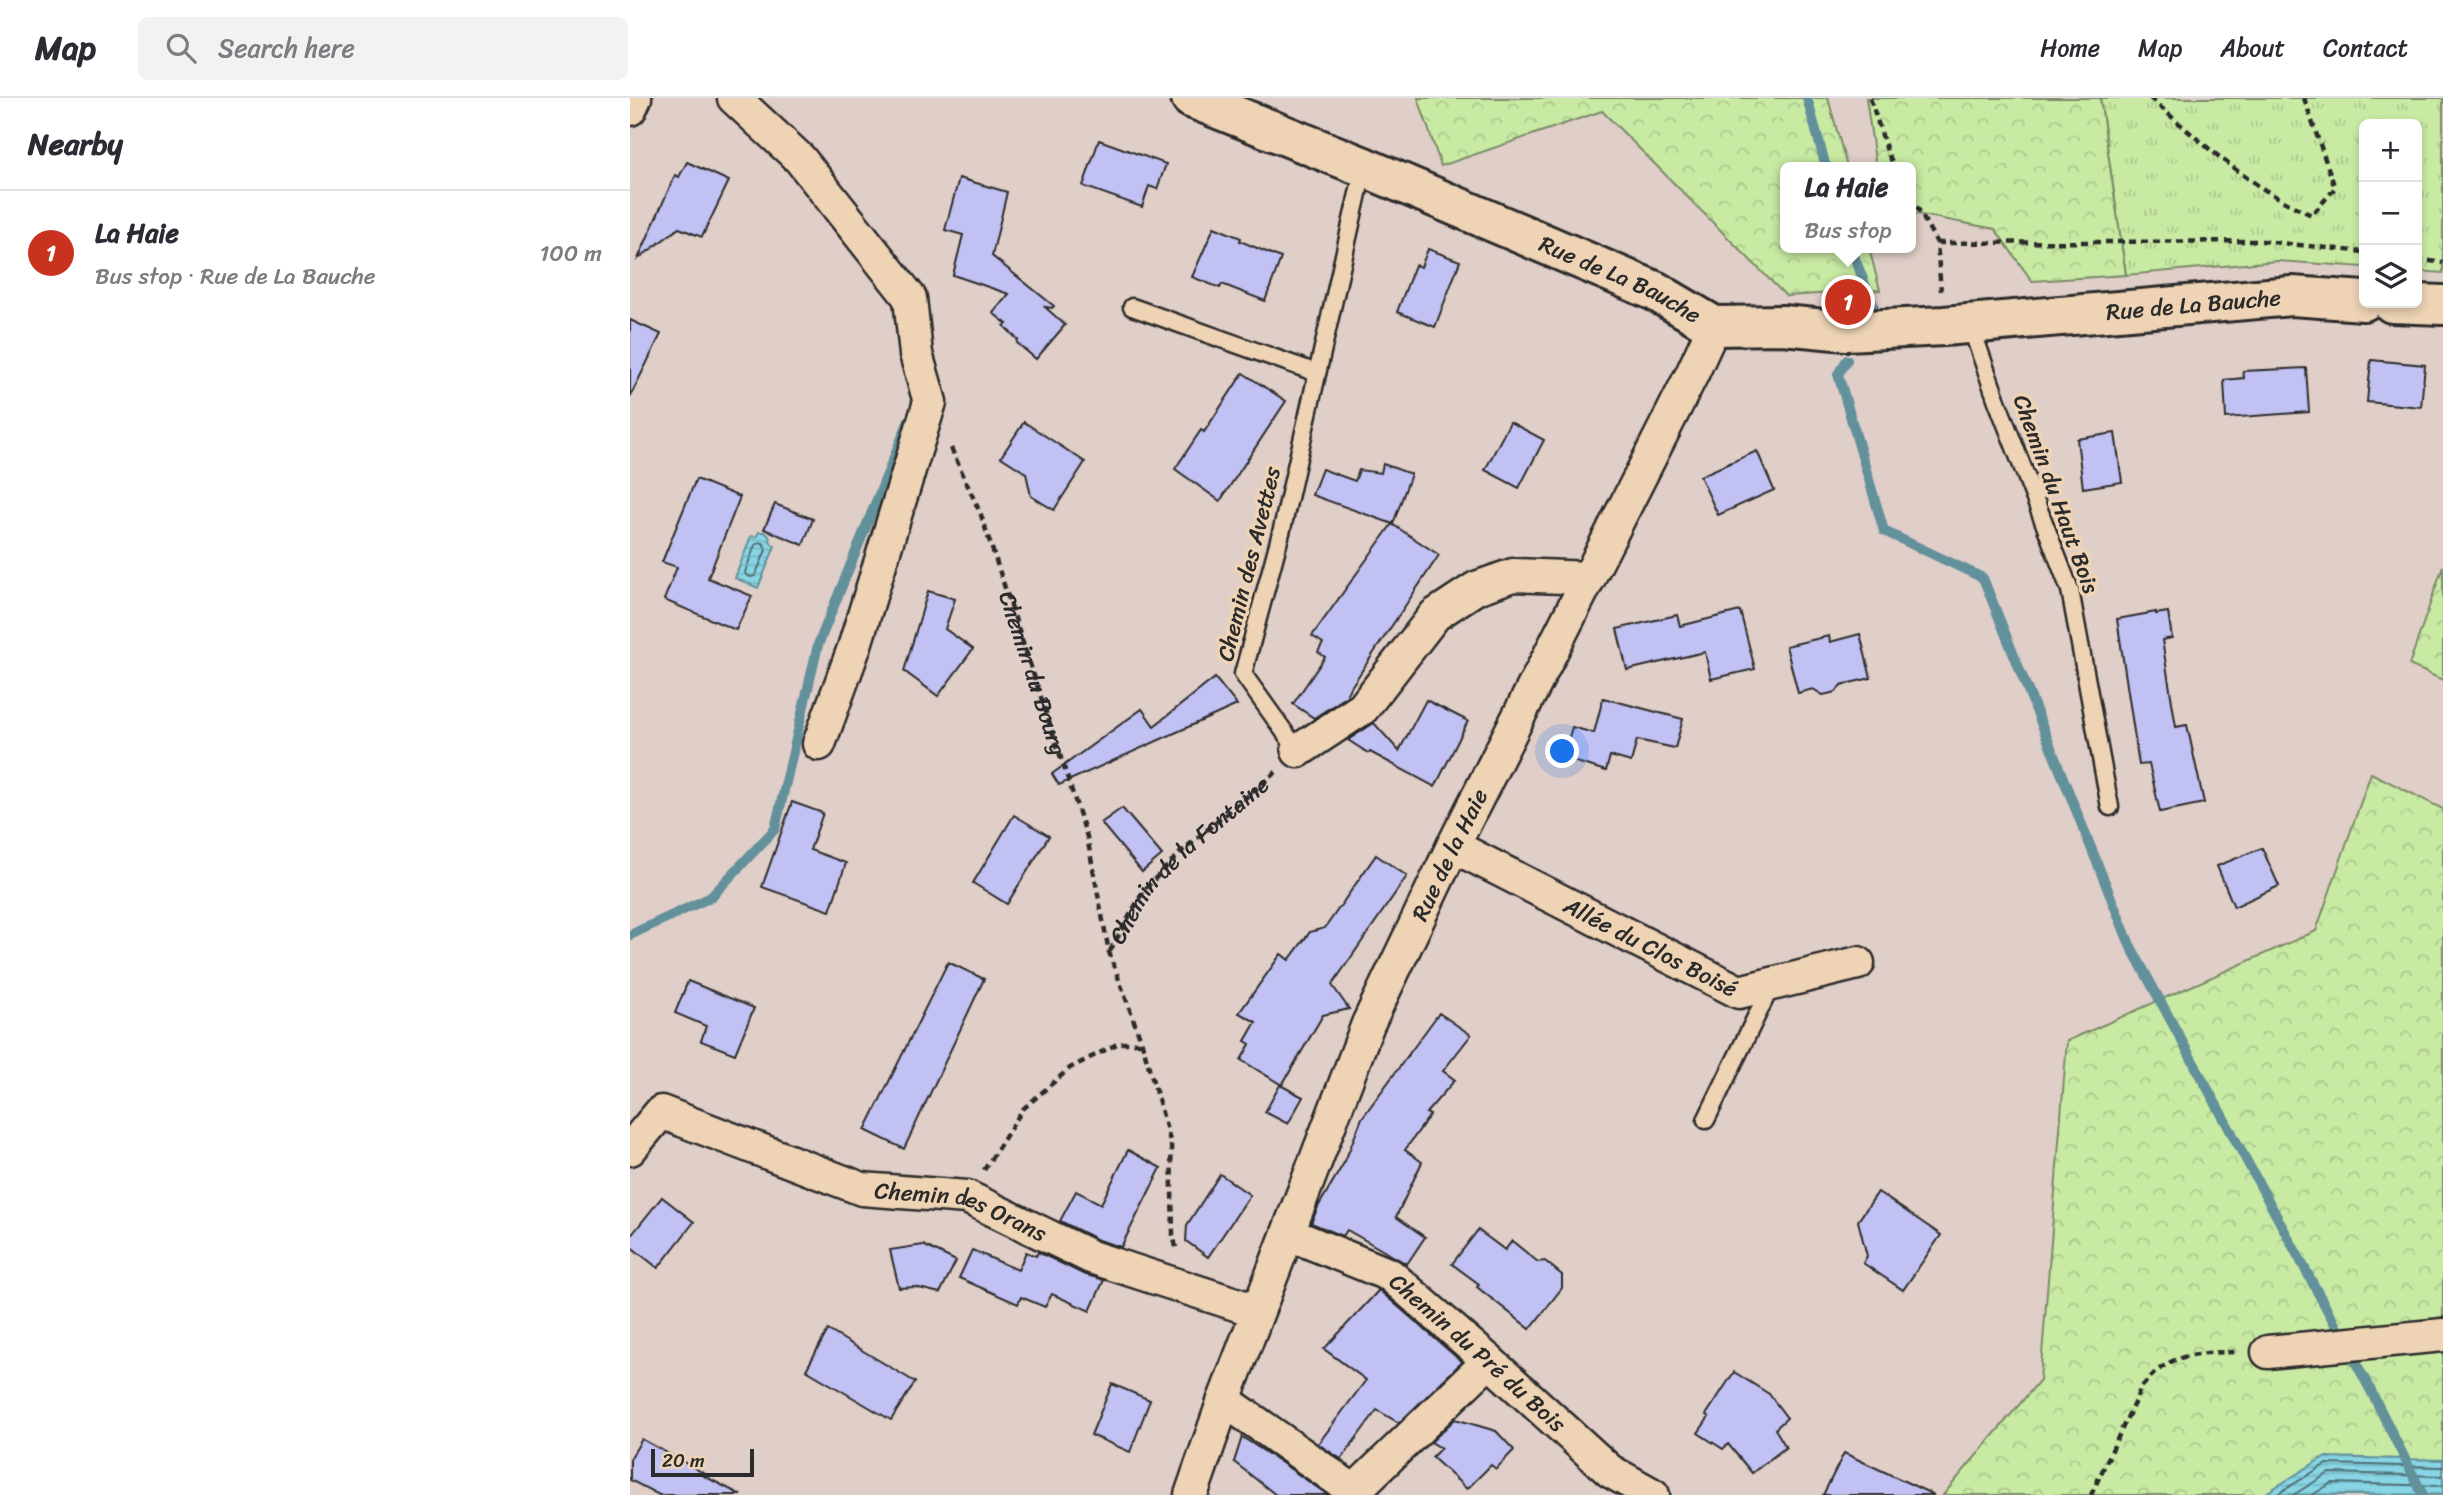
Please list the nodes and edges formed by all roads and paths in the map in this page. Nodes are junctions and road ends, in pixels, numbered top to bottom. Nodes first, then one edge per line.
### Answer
1 (635, 98) edge
2 (734, 98) edge
3 (1191, 98) edge
4 (1870, 98) edge
5 (2150, 98) edge
6 (2304, 98) edge
7 (630, 109) edge
8 (1892, 162) edge
9 (1364, 167) junction
10 (1916, 205) edge
11 (1937, 243) junction
12 (2359, 252) edge
13 (2422, 260) edge
14 (2443, 263) edge
15 (2359, 301) edge
16 (2422, 304) edge
17 (2443, 305) edge
18 (1132, 307) dead end
19 (1957, 325) junction
20 (1714, 326) junction
21 (1317, 373) junction
22 (930, 402) junction
23 (1589, 578) junction
24 (819, 744) dead end
25 (1298, 751) junction
26 (2110, 807) dead end
27 (1453, 846) junction
28 (1110, 952) junction
29 (1858, 963) dead end
30 (1772, 984) junction
31 (1142, 1043) junction
32 (1706, 1120) dead end
33 (630, 1149) edge
34 (967, 1197) junction
35 (1289, 1234) junction
36 (1185, 1289) junction
37 (1258, 1311) junction
38 (2443, 1335) edge
39 (2268, 1352) joint
40 (1489, 1361) junction
41 (1224, 1400) junction
42 (1191, 1495) edge
43 (1653, 1495) edge
44 (2091, 1495) edge

1 - 7 street
2 - 22 street
3 - 9 street, Rue de La Bauche
4 - 8 path
5 - 6 path
9 - 20 street, Rue de La Bauche
9 - 21 lane, Chemin des Avettes
10 - 11 path
11 - 12 path
11 - 19 path
13 - 14 path
15 - 19 street, Rue de La Bauche
16 - 17 street
18 - 21 lane
19 - 20 street, Rue de La Bauche
19 - 26 lane, Chemin du Haut Bois
20 - 23 street, Rue de la Haie
21 - 25 lane, Chemin des Avettes
22 - 24 street
22 - 28 path, Chemin du Bourg
23 - 25 street
23 - 27 street, Rue de la Haie
25 - 28 path, Chemin de la Fontaine
27 - 30 street, Allée du Clos Boisé
27 - 35 street, Rue de la Haie
28 - 31 path, Chemin de la Fontaine
29 - 30 street, Allée du Clos Boisé
30 - 32 lane
31 - 34 path
31 - 36 path, Chemin de la Fontaine
33 - 34 street, Chemin des Orans
34 - 36 street, Chemin des Orans
35 - 37 street, Rue de la Haie
35 - 40 street, Chemin du Pré du Bois
36 - 37 street, Chemin des Orans
37 - 41 street, Rue de la Haie
38 - 39 street
39 - 44 path
40 - 41 street
40 - 43 street, Chemin du Pré du Bois
41 - 42 street, Rue de la Haie

